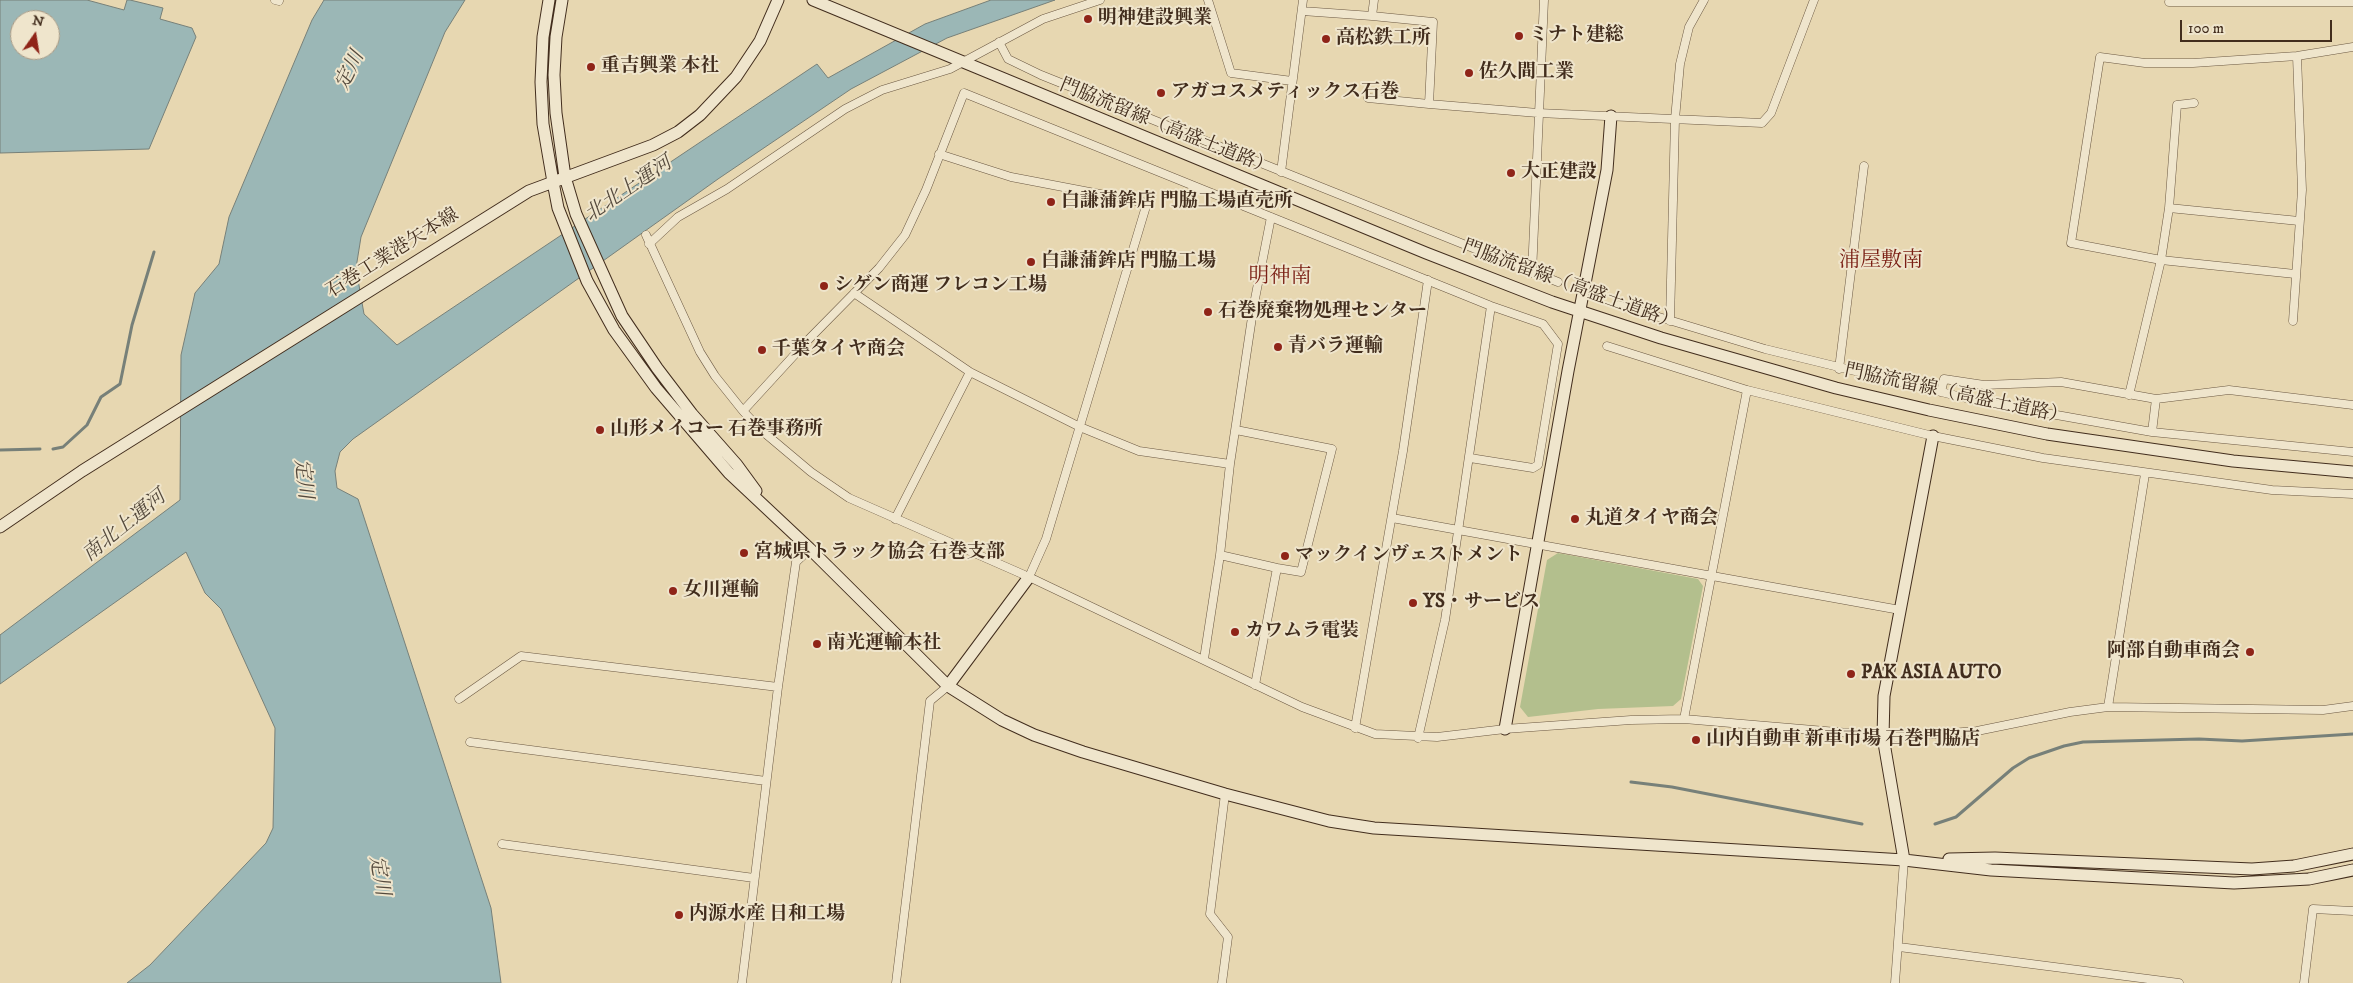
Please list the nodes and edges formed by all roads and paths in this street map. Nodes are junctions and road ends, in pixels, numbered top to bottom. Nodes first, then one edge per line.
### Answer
1 (549, 0) edge
2 (562, 0) edge
3 (778, 0) edge
4 (813, 0) edge
5 (1100, 0) edge
6 (1208, 0) edge
7 (1303, 0) edge
8 (1374, 0) edge
9 (1544, 0) edge
10 (1704, 0) edge
11 (1814, 0) edge
12 (2240, 1) edge
13 (2333, 1) edge
14 (2170, 2) dead end
15 (2353, 2) edge
16 (1302, 11) junction
17 (1372, 16) junction
18 (999, 42) junction
19 (2353, 47) edge
20 (2297, 56) junction
21 (962, 62) junction
22 (1292, 81) junction
23 (1368, 98) dead end
24 (2194, 103) dead end
25 (1429, 104) junction
26 (1538, 113) junction
27 (1611, 116) junction
28 (1675, 119) junction
29 (939, 154) junction
30 (1864, 166) dead end
31 (1281, 172) junction
32 (565, 177) junction
33 (553, 182) junction
34 (2169, 208) junction
35 (1271, 217) junction
36 (2299, 220) junction
37 (646, 235) dead end
38 (650, 244) junction
39 (2161, 260) junction
40 (1532, 273) junction
41 (2295, 274) junction
42 (1428, 280) junction
43 (1558, 282) dead end
44 (854, 293) junction
45 (1619, 304) dead end
46 (1491, 306) junction
47 (1580, 311) junction
48 (1670, 321) junction
49 (2292, 321) dead end
50 (1606, 346) dead end
51 (1839, 369) junction
52 (970, 372) junction
53 (1747, 390) junction
54 (1941, 392) junction
55 (2129, 395) junction
56 (2156, 399) junction
57 (2353, 405) edge
58 (743, 411) junction
59 (1080, 427) junction
60 (1236, 430) junction
61 (2152, 432) junction
62 (1933, 436) junction
63 (2353, 452) edge
64 (1470, 458) junction
65 (1230, 464) junction
66 (2353, 472) edge
67 (2145, 474) junction
68 (2353, 494) edge
69 (772, 513) junction
70 (1392, 518) junction
71 (895, 519) junction
72 (0, 527) edge
73 (1459, 531) junction
74 (1538, 545) junction
75 (810, 549) junction
76 (1220, 555) junction
77 (1277, 568) junction
78 (1711, 575) junction
79 (1029, 577) junction
80 (1900, 610) junction
81 (1204, 660) junction
82 (1255, 685) junction
83 (948, 686) junction
84 (778, 687) junction
85 (459, 699) dead end
86 (2353, 706) edge
87 (2108, 707) junction
88 (1684, 719) junction
89 (1355, 728) junction
90 (1505, 729) junction
91 (1883, 737) junction
92 (1418, 738) junction
93 (470, 742) dead end
94 (766, 781) junction
95 (1225, 794) junction
96 (502, 844) dead end
97 (2353, 854) edge
98 (1904, 860) junction
99 (2353, 870) edge
100 (754, 878) junction
101 (2353, 910) edge
102 (1900, 947) junction
103 (742, 983) edge
104 (896, 983) edge
105 (1222, 983) edge
106 (1895, 983) edge
107 (2179, 983) edge
108 (2304, 983) edge

1 - 33 street
2 - 32 street
3 - 32 street, 石巻工業港矢本線
4 - 21 street, 門脇流留線（高盛土道路）
5 - 18 street
6 - 22 street
7 - 16 street
8 - 17 street
9 - 26 street
10 - 28 street
11 - 28 street
12 - 13 street
12 - 14 street
13 - 15 street
16 - 17 street
16 - 22 street
17 - 25 street
18 - 21 street
18 - 31 street
19 - 20 street
20 - 36 street
20 - 39 street
21 - 38 street
21 - 47 street, 門脇流留線（高盛土道路）
22 - 31 street
23 - 25 street
24 - 34 street
25 - 26 street
26 - 27 street
26 - 40 street
27 - 28 street
27 - 47 street
28 - 48 street
29 - 35 street
29 - 44 street
29 - 59 street
30 - 51 street
31 - 40 street
32 - 33 street, 石巻工業港矢本線
32 - 69 street
33 - 69 street
33 - 72 street, 石巻工業港矢本線
34 - 36 street
34 - 39 street
35 - 42 street
35 - 60 street
36 - 41 street
37 - 38 street
38 - 58 street
39 - 41 street
39 - 55 street
40 - 43 street
41 - 49 street
42 - 46 street
42 - 70 street
44 - 52 street
44 - 58 street
45 - 48 street
46 - 64 street
46 - 64 street
47 - 66 street, 門脇流留線（高盛土道路）
47 - 74 street
48 - 51 street
50 - 53 street
51 - 54 street
52 - 59 street
52 - 71 street
53 - 62 street
53 - 78 street
54 - 55 street
54 - 61 street
55 - 56 street
56 - 57 street
56 - 61 street
58 - 71 street
59 - 65 street
59 - 79 street
60 - 65 street
60 - 77 street
61 - 63 street
62 - 67 street
62 - 80 street
64 - 73 street
65 - 76 street
67 - 68 street
67 - 87 street
69 - 75 street
70 - 73 street
70 - 89 street
71 - 79 street
73 - 74 street
73 - 92 street
74 - 78 street
74 - 90 street
75 - 83 street
75 - 84 street
76 - 77 street
76 - 81 street
77 - 82 street
78 - 80 street
78 - 88 street
79 - 81 street
79 - 83 street
80 - 91 street
81 - 82 street
82 - 89 street
83 - 95 street
83 - 104 street
84 - 85 street
84 - 94 street
86 - 87 street
87 - 91 street
88 - 90 street
88 - 91 street
89 - 92 street
90 - 92 street
91 - 98 street
93 - 94 street
94 - 100 street
95 - 98 street
95 - 105 street
96 - 100 street
97 - 98 street
98 - 99 street
98 - 102 street
100 - 103 street
101 - 108 street
102 - 106 street
102 - 107 street

